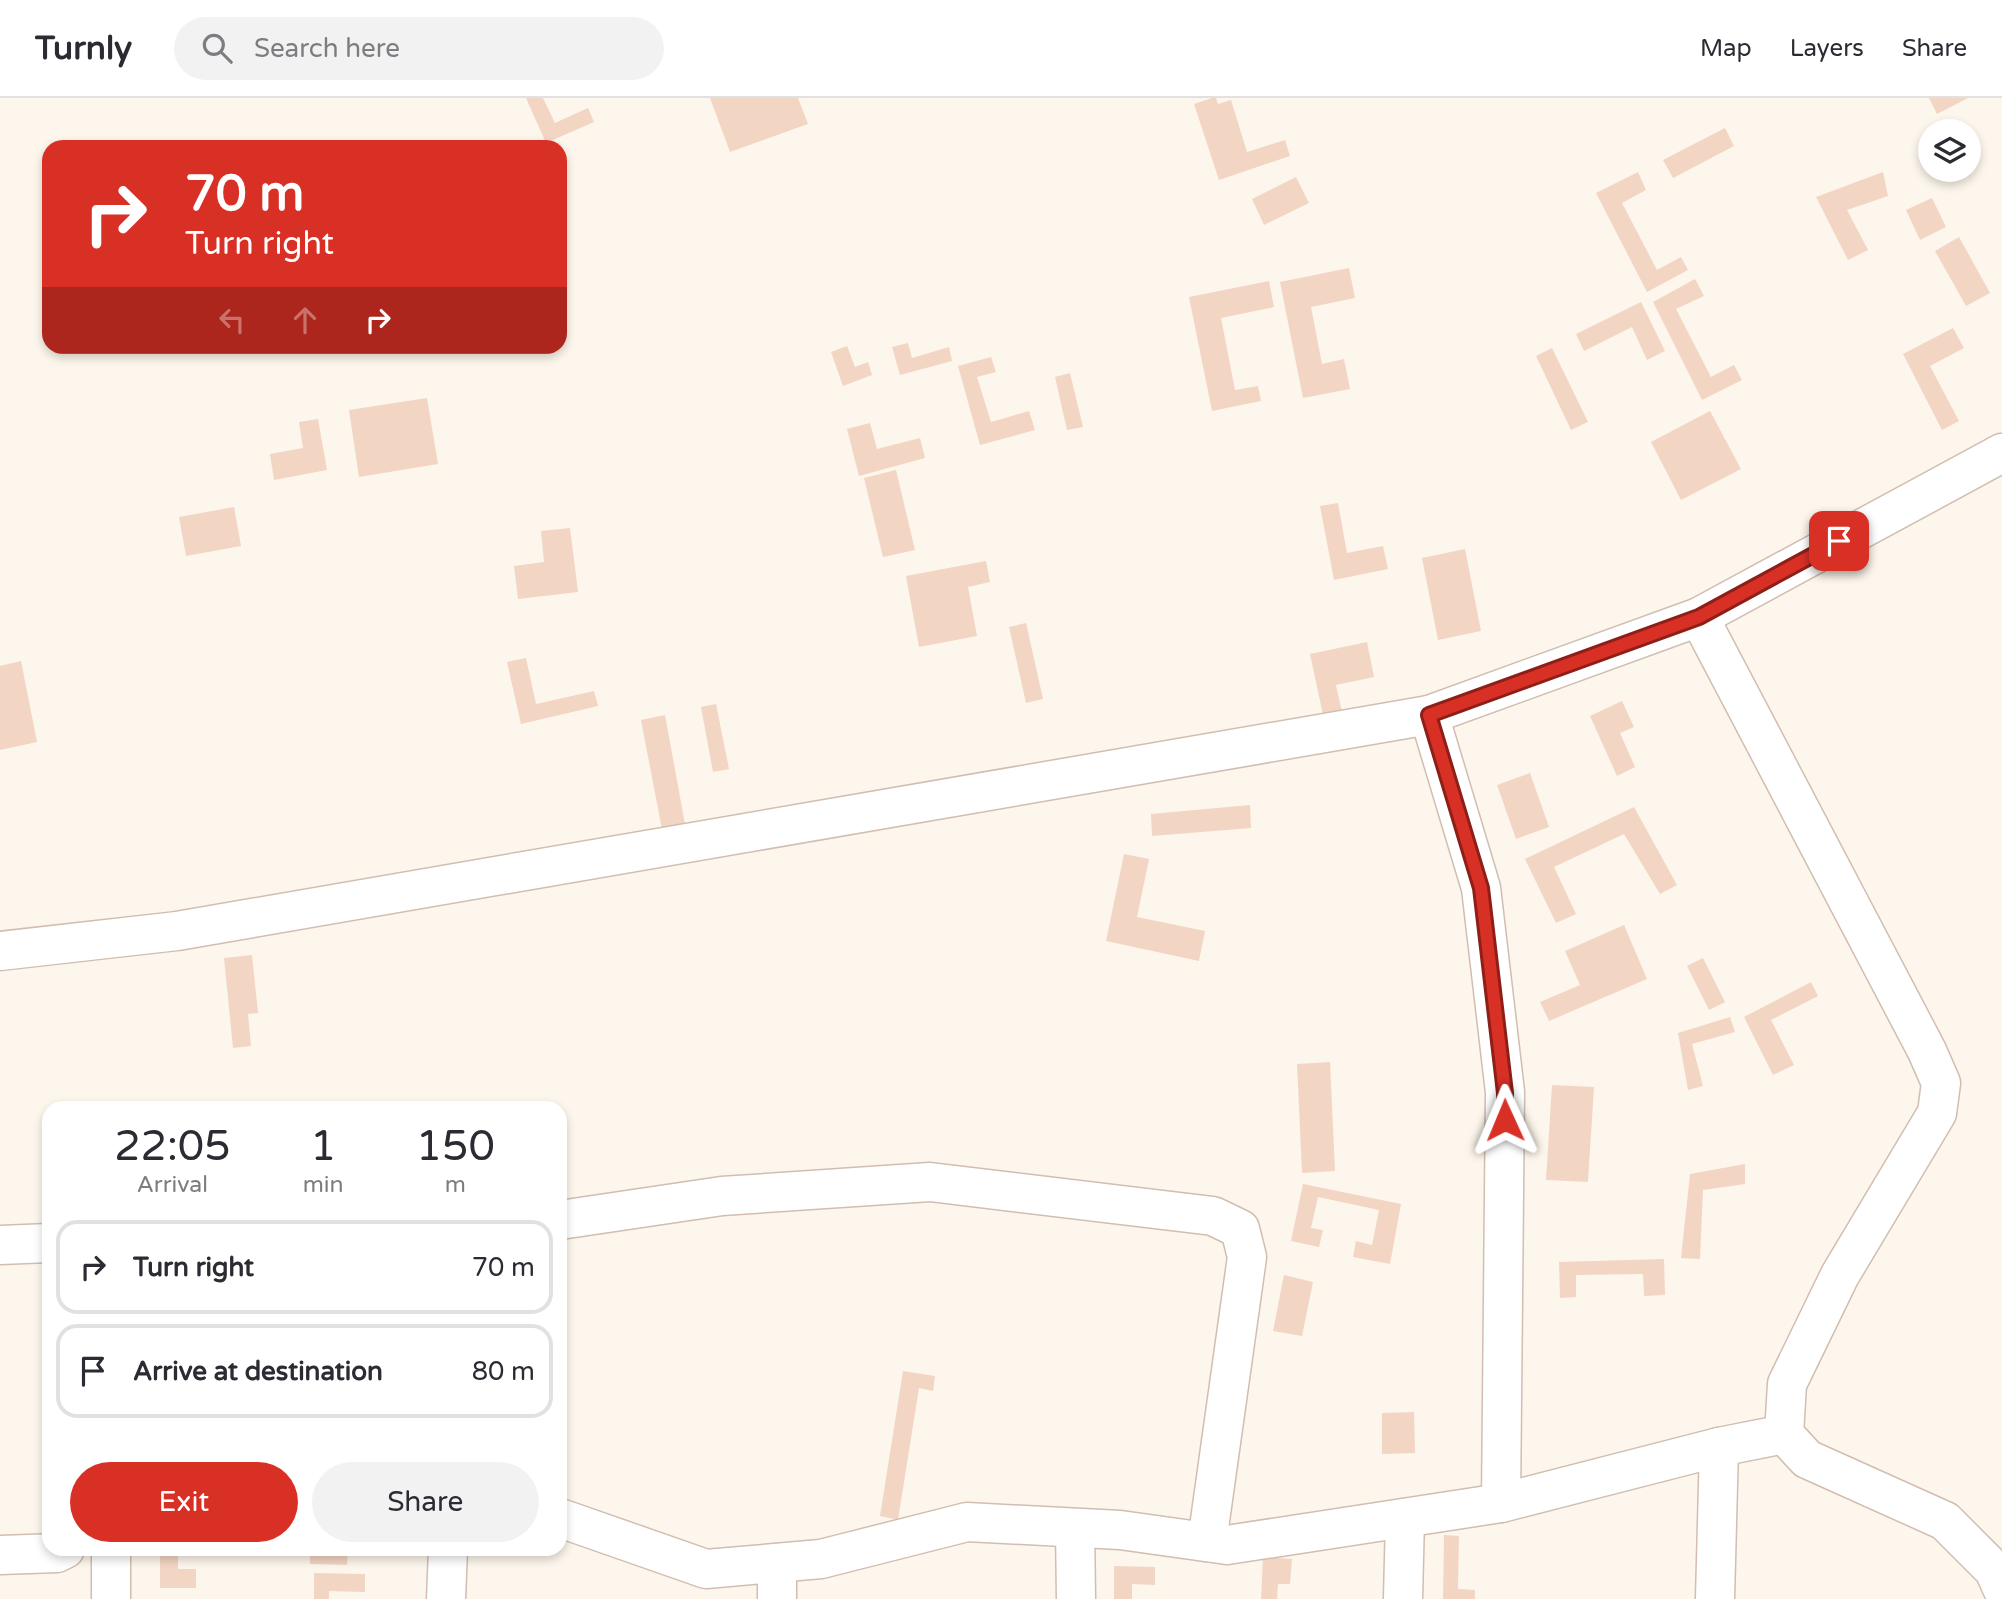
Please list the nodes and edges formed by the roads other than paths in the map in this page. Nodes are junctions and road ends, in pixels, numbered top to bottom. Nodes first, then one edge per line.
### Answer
1 (2002, 453) edge
2 (1699, 617) junction
3 (1429, 715) junction
4 (0, 951) edge
5 (567, 1219) edge
6 (42, 1243) edge
7 (0, 1245) edge
8 (1784, 1434) junction
9 (1719, 1447) junction
10 (1502, 1503) junction
11 (1405, 1518) junction
12 (567, 1520) edge
13 (1075, 1528) junction
14 (1207, 1542) junction
15 (42, 1554) edge
16 (0, 1555) edge
17 (111, 1556) edge
18 (448, 1556) edge
19 (777, 1581) edge
20 (2002, 1588) edge
21 (111, 1599) edge
22 (446, 1599) edge
23 (1076, 1599) edge
24 (1403, 1599) edge
25 (1715, 1599) edge

1 - 2 street
2 - 3 street
2 - 8 street
3 - 4 street
3 - 10 street
5 - 14 street
6 - 7 street
8 - 9 street
8 - 20 street
9 - 10 street
9 - 25 street
10 - 11 street
11 - 14 street
11 - 24 street
12 - 19 street
13 - 14 street
13 - 19 street
13 - 23 street
15 - 16 street
17 - 21 street
18 - 22 street

